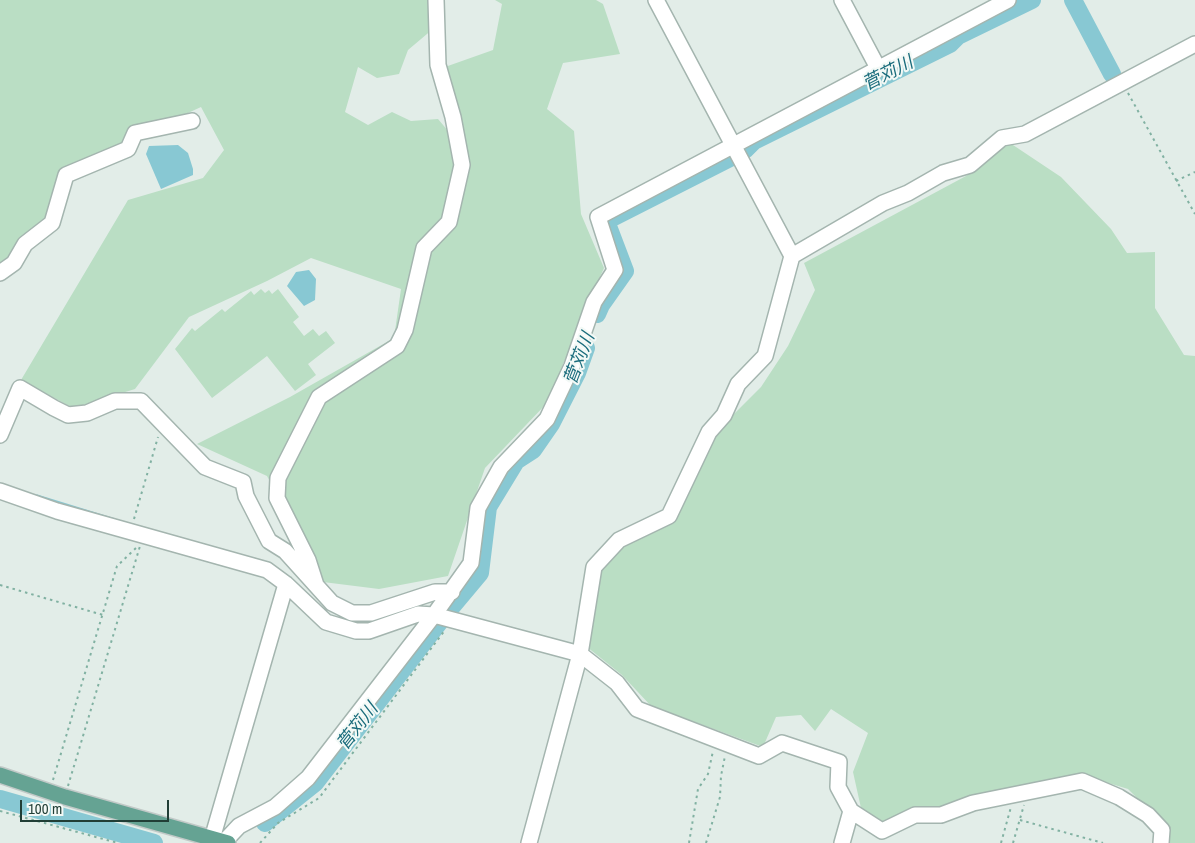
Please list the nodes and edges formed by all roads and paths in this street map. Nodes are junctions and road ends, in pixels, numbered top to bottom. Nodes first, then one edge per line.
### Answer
1 (436, 0) edge
2 (656, 0) edge
3 (842, 0) edge
4 (1008, 0) edge
5 (1195, 44) edge
6 (878, 68) junction
7 (1122, 82) junction
8 (192, 121) dead end
9 (732, 146) junction
10 (1195, 172) edge
11 (1176, 181) junction
12 (1195, 214) edge
13 (792, 256) junction
14 (0, 272) edge
15 (162, 424) junction
16 (2, 425) edge
17 (0, 491) edge
18 (131, 531) junction
19 (286, 584) junction
20 (0, 585) edge
21 (316, 585) junction
22 (452, 592) junction
23 (103, 615) junction
24 (434, 615) junction
25 (452, 620) junction
26 (580, 654) junction
27 (721, 741) junction
28 (0, 775) edge
29 (49, 791) junction
30 (1020, 794) junction
31 (65, 797) junction
32 (0, 811) edge
33 (851, 811) junction
34 (1020, 820) junction
35 (214, 841) edge
36 (118, 843) edge
37 (260, 843) edge
38 (529, 843) edge
39 (689, 843) edge
40 (706, 843) edge
41 (842, 843) edge
42 (1001, 843) edge
43 (1013, 843) edge
44 (1103, 843) edge
45 (1161, 843) edge

1 - 21 street
2 - 9 street
3 - 6 street
4 - 6 street
5 - 7 street
6 - 9 street
7 - 11 path
7 - 13 street
8 - 14 street
9 - 13 street
9 - 22 street
10 - 11 path
11 - 12 path
13 - 26 street
15 - 16 street
15 - 18 path
15 - 21 street
17 - 18 street
18 - 19 street
19 - 24 street
19 - 35 street
20 - 23 path
21 - 22 street
22 - 24 street
23 - 29 path
23 - 31 path
24 - 25 street
24 - 35 street
25 - 26 street
25 - 37 path
26 - 27 street
26 - 38 street
27 - 33 street
27 - 39 path
27 - 40 path
28 - 29 main road
29 - 31 main road
30 - 33 street
30 - 34 path
30 - 42 path
30 - 45 street
31 - 35 main road
32 - 36 path
33 - 41 street
34 - 43 path
34 - 44 path

